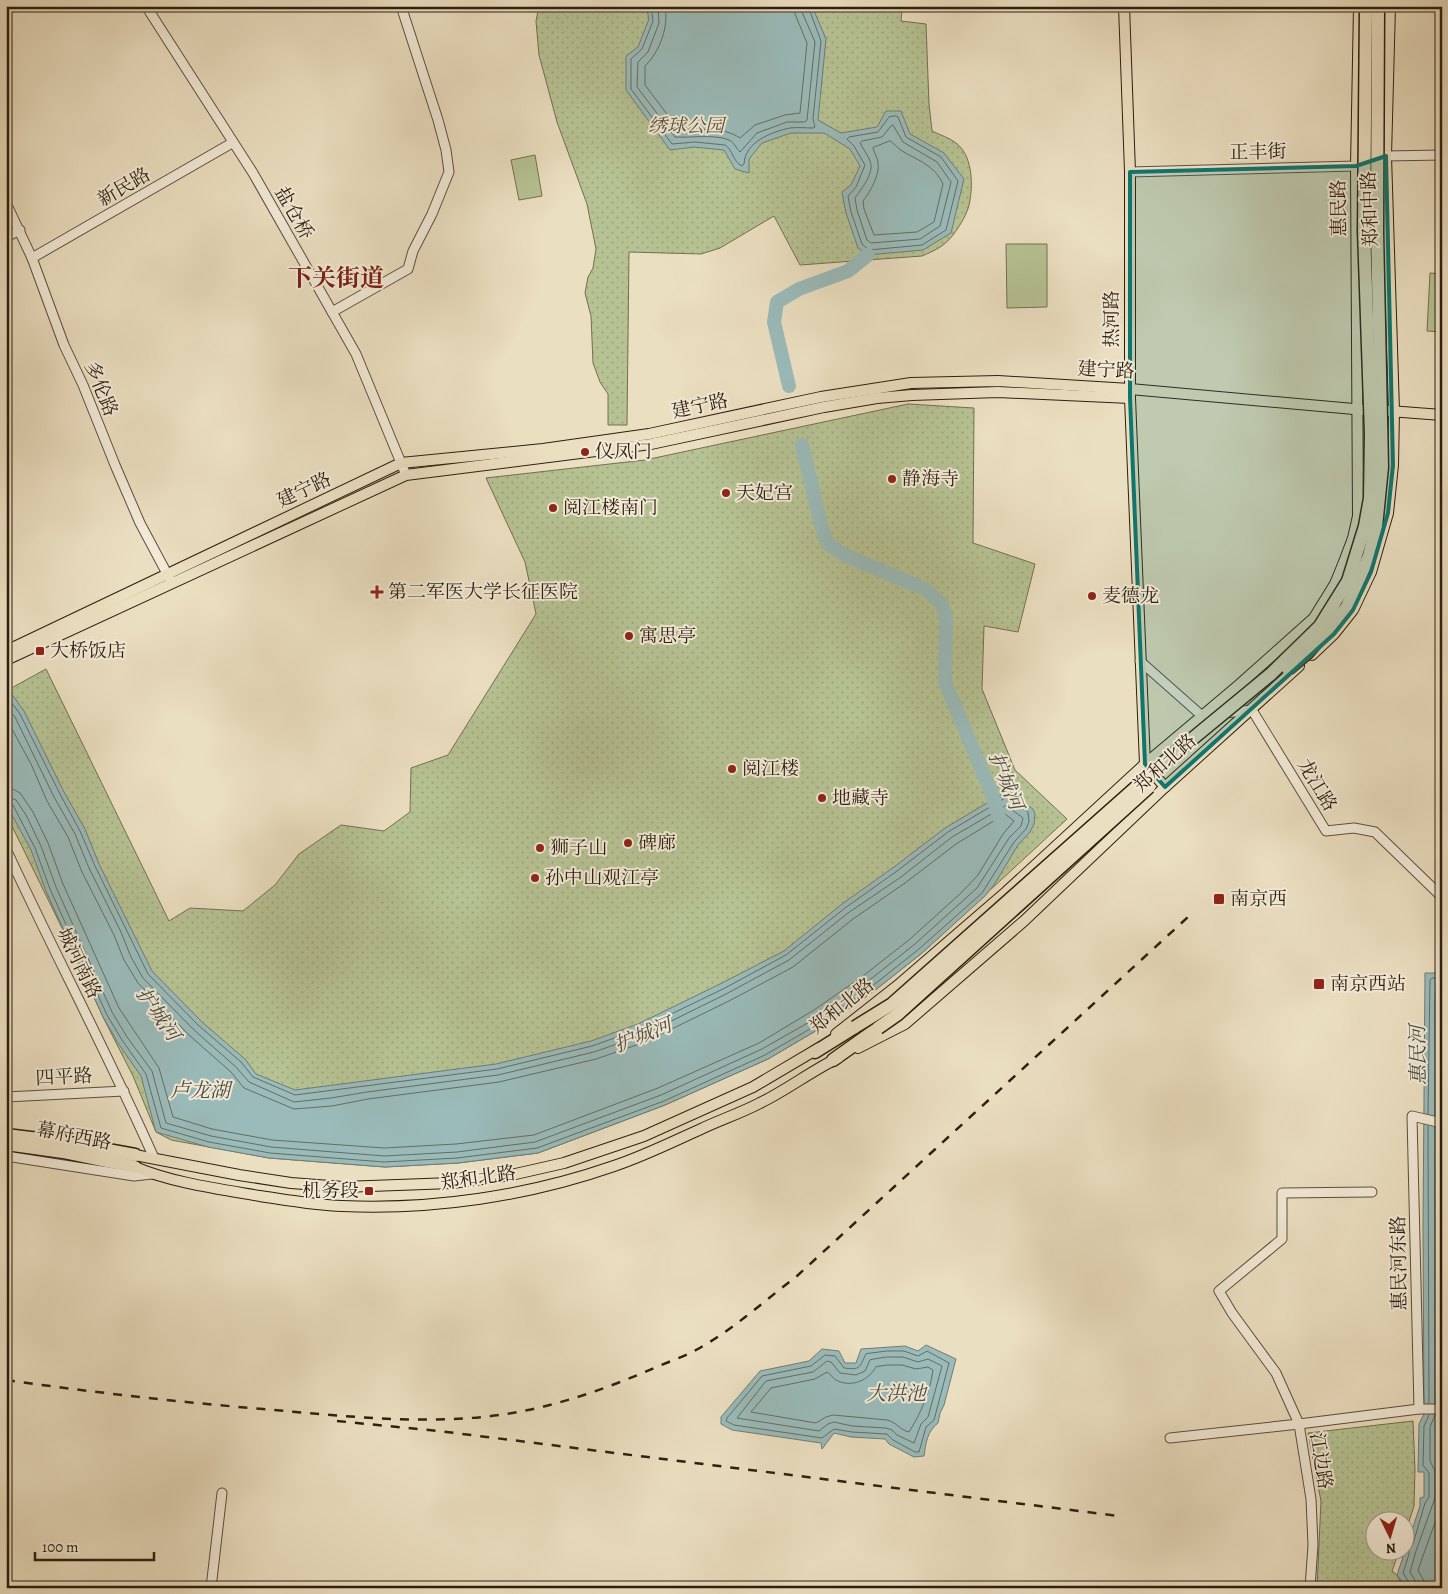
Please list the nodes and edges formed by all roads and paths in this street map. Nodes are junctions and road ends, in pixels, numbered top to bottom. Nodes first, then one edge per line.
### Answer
1 (146, 6) edge
2 (401, 6) edge
3 (1124, 6) edge
4 (1359, 6) edge
5 (1366, 6) edge
6 (1378, 6) edge
7 (1390, 6) edge
8 (232, 143) junction
9 (1442, 155) edge
10 (1386, 156) junction
11 (1356, 166) junction
12 (1130, 172) junction
13 (6, 203) edge
14 (20, 230) junction
15 (6, 232) edge
16 (6, 237) edge
17 (32, 258) junction
18 (332, 312) junction
19 (1130, 393) junction
20 (1358, 409) junction
21 (1394, 412) junction
22 (1442, 415) edge
23 (401, 463) junction
24 (406, 475) junction
25 (170, 579) junction
26 (6, 651) edge
27 (6, 660) edge
28 (1140, 661) junction
29 (1252, 710) junction
30 (1201, 716) junction
31 (1144, 764) junction
32 (1165, 787) junction
33 (6, 849) edge
34 (1442, 897) edge
35 (815, 1052) junction
36 (833, 1060) junction
37 (124, 1090) junction
38 (6, 1097) edge
39 (1442, 1123) edge
40 (6, 1135) edge
41 (6, 1144) edge
42 (6, 1156) edge
43 (154, 1158) junction
44 (135, 1161) junction
45 (152, 1174) junction
46 (1372, 1192) dead end
47 (1419, 1409) junction
48 (1442, 1409) edge
49 (1299, 1424) junction
50 (1170, 1438) dead end
51 (222, 1493) dead end
52 (211, 1588) edge
53 (1310, 1588) edge

1 - 8 street, 盐仓桥
2 - 18 street
3 - 12 main road, 热河路
4 - 11 main road, 惠民路
5 - 35 highway, 郑和北路, bridge
6 - 36 highway, 郑和北路, bridge
7 - 10 main road, 郑和中路
8 - 17 street, 新民路
8 - 18 street, 盐仓桥
9 - 10 street, 正丰街
10 - 11 street, 正丰街
10 - 21 main road, 郑和中路
11 - 12 street, 正丰街
11 - 20 main road, 惠民路
12 - 19 main road, 热河路
13 - 14 street, 多伦路
14 - 15 street
14 - 16 street
14 - 17 street, 多伦路
17 - 25 street, 多伦路
18 - 23 street, 盐仓桥
19 - 20 main road, 建宁路
19 - 23 main road, 建宁路
19 - 24 main road, 建宁路
19 - 28 main road, 热河路
20 - 21 main road, 建宁路
20 - 30 main road, 郑和北路
21 - 22 main road, 建宁路
21 - 29 main road, 郑和北路
23 - 24 street, 盐仓桥
23 - 25 main road, 建宁路
24 - 25 main road, 建宁路
25 - 26 main road, 建宁路
25 - 27 main road, 建宁路
28 - 30 street
28 - 31 main road, 热河路
29 - 30 street
29 - 32 main road, 郑和北路
29 - 34 street, 龙江路
30 - 31 main road, 郑和北路
31 - 32 main road
31 - 35 main road, 郑和北路
32 - 36 main road, 郑和北路
33 - 37 street, 城河南路
35 - 43 main road, 郑和北路
36 - 45 main road, 郑和北路
37 - 38 street, 四平路
37 - 43 street, 城河南路
39 - 47 street, 惠民河东路
40 - 44 highway, 幕府西路
41 - 44 highway, 幕府西路
42 - 45 street
43 - 44 main road, 郑和北路
44 - 45 main road, 郑和北路
46 - 49 street
47 - 48 street, 江边路
47 - 49 street, 江边路
49 - 50 street
49 - 53 street, 江边路
51 - 52 street

